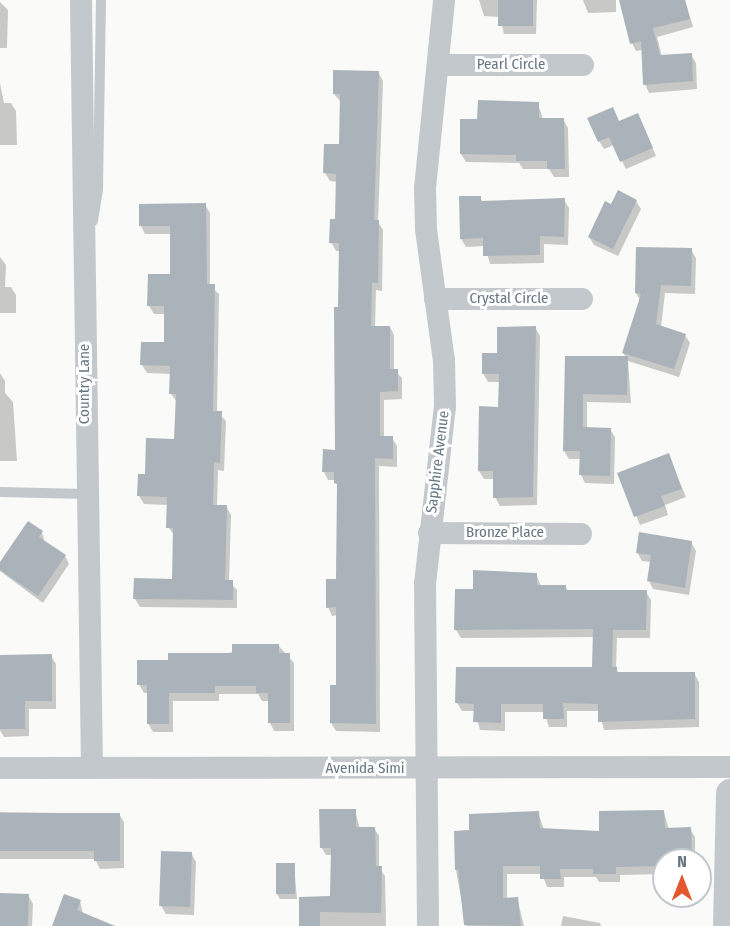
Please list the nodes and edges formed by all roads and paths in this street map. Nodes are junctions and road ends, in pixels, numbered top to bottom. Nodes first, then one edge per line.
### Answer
1 (81, 0) edge
2 (101, 0) edge
3 (444, 0) edge
4 (439, 64) junction
5 (584, 64) dead end
6 (84, 283) junction
7 (435, 299) junction
8 (582, 299) dead end
9 (0, 492) edge
10 (86, 494) junction
11 (429, 533) junction
12 (581, 534) dead end
13 (92, 767) junction
14 (730, 767) edge
15 (0, 768) edge
16 (425, 769) junction
17 (730, 793) edge
18 (428, 926) edge
19 (727, 926) edge

1 - 6 street, Country Lane
2 - 6 lane
3 - 4 street, Sapphire Avenue
4 - 5 street, Pearl Circle
4 - 7 street, Sapphire Avenue
6 - 10 street, Country Lane
7 - 8 street, Crystal Circle
7 - 11 street, Sapphire Avenue
9 - 10 lane
10 - 13 street, Country Lane
11 - 12 street, Bronze Place
11 - 16 street, Sapphire Avenue
13 - 15 street, Avenida Simi
13 - 16 street, Avenida Simi
14 - 16 street, Avenida Simi
16 - 18 street, Sapphire Avenue
17 - 19 street

